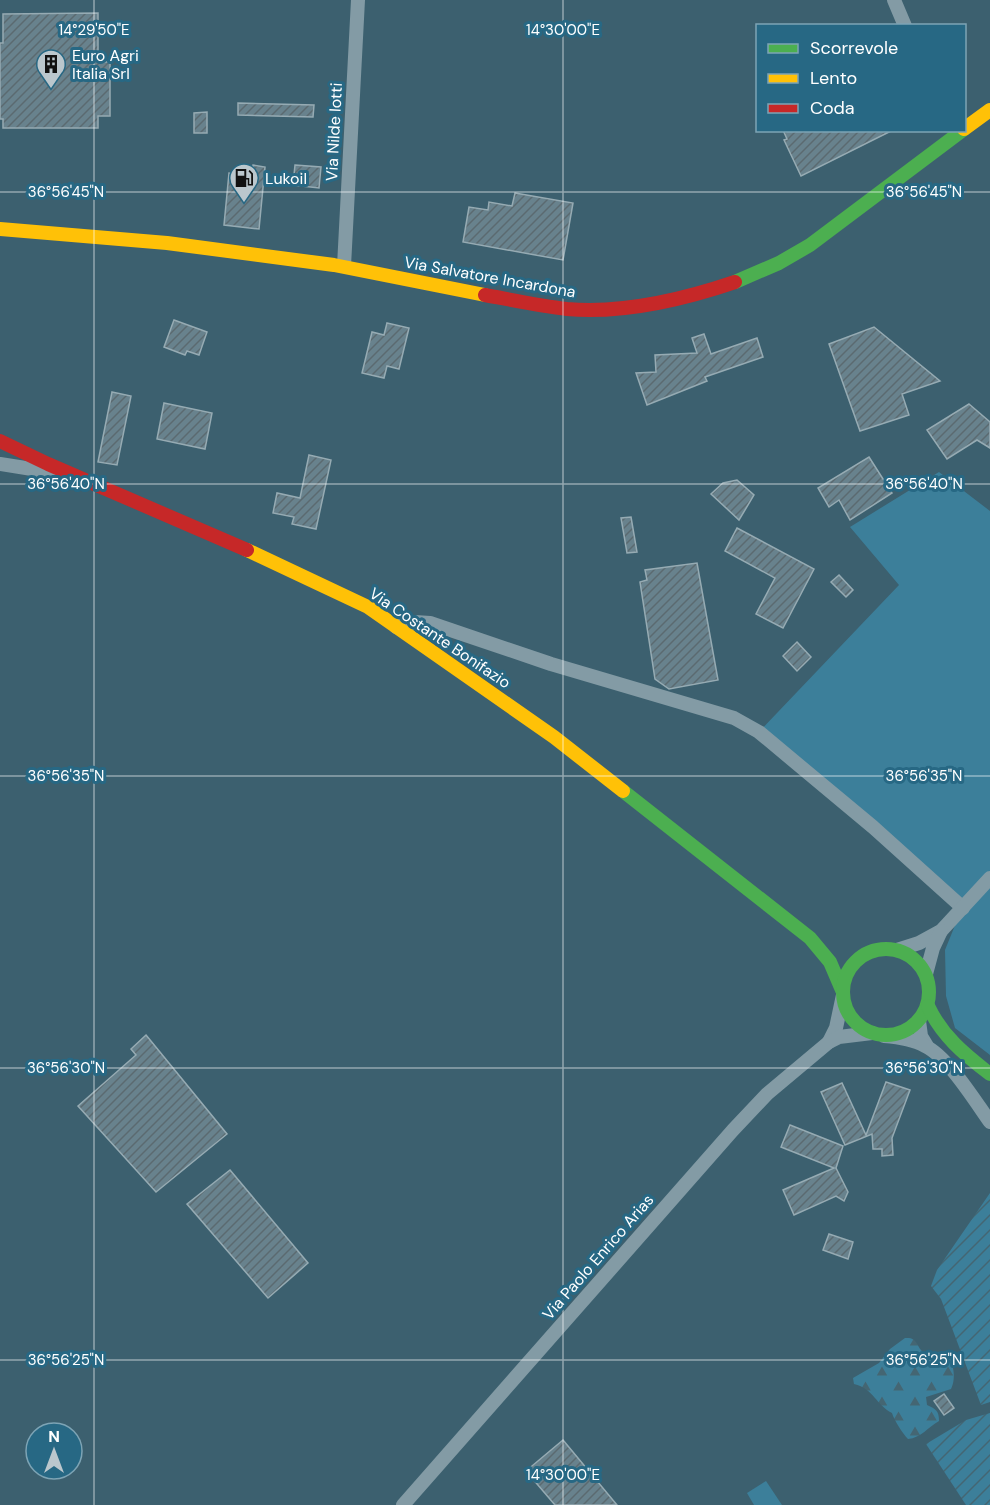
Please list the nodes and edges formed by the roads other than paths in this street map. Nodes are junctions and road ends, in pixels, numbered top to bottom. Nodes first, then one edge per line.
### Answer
1 (358, 0) edge
2 (894, 0) edge
3 (904, 24) edge
4 (990, 110) edge
5 (966, 126) edge
6 (958, 132) edge
7 (0, 229) edge
8 (344, 266) junction
9 (2, 442) edge
10 (0, 464) edge
11 (75, 476) junction
12 (396, 627) junction
13 (990, 878) edge
14 (963, 908) junction
15 (941, 932) junction
16 (810, 938) junction
17 (897, 950) junction
18 (868, 953) junction
19 (926, 974) junction
20 (843, 993) junction
21 (928, 1006) junction
22 (919, 1021) junction
23 (884, 1035) junction
24 (924, 1041) junction
25 (829, 1042) junction
26 (954, 1046) junction
27 (990, 1074) edge
28 (990, 1122) edge
29 (403, 1505) edge

1 - 8 street, Via Nilde Iotti
2 - 3 street
4 - 5 main road, Via Salvatore Incardona
6 - 8 main road, Via Salvatore Incardona
7 - 8 main road, Via Salvatore Incardona
9 - 11 main road, Via Costante Bonifazio
10 - 11 street
11 - 12 main road, Via Costante Bonifazio
12 - 14 street
12 - 16 main road, Via Costante Bonifazio
13 - 14 street
14 - 15 street
15 - 17 street
15 - 19 street
16 - 18 main road
16 - 20 main road
17 - 18 main road
17 - 19 main road
18 - 20 main road
19 - 21 main road
20 - 23 main road
20 - 25 street
21 - 22 main road
21 - 26 main road
22 - 23 main road
22 - 24 street
23 - 24 street
23 - 25 street
24 - 26 main road
24 - 28 street
25 - 29 street, Via Paolo Enrico Arias
26 - 27 main road

